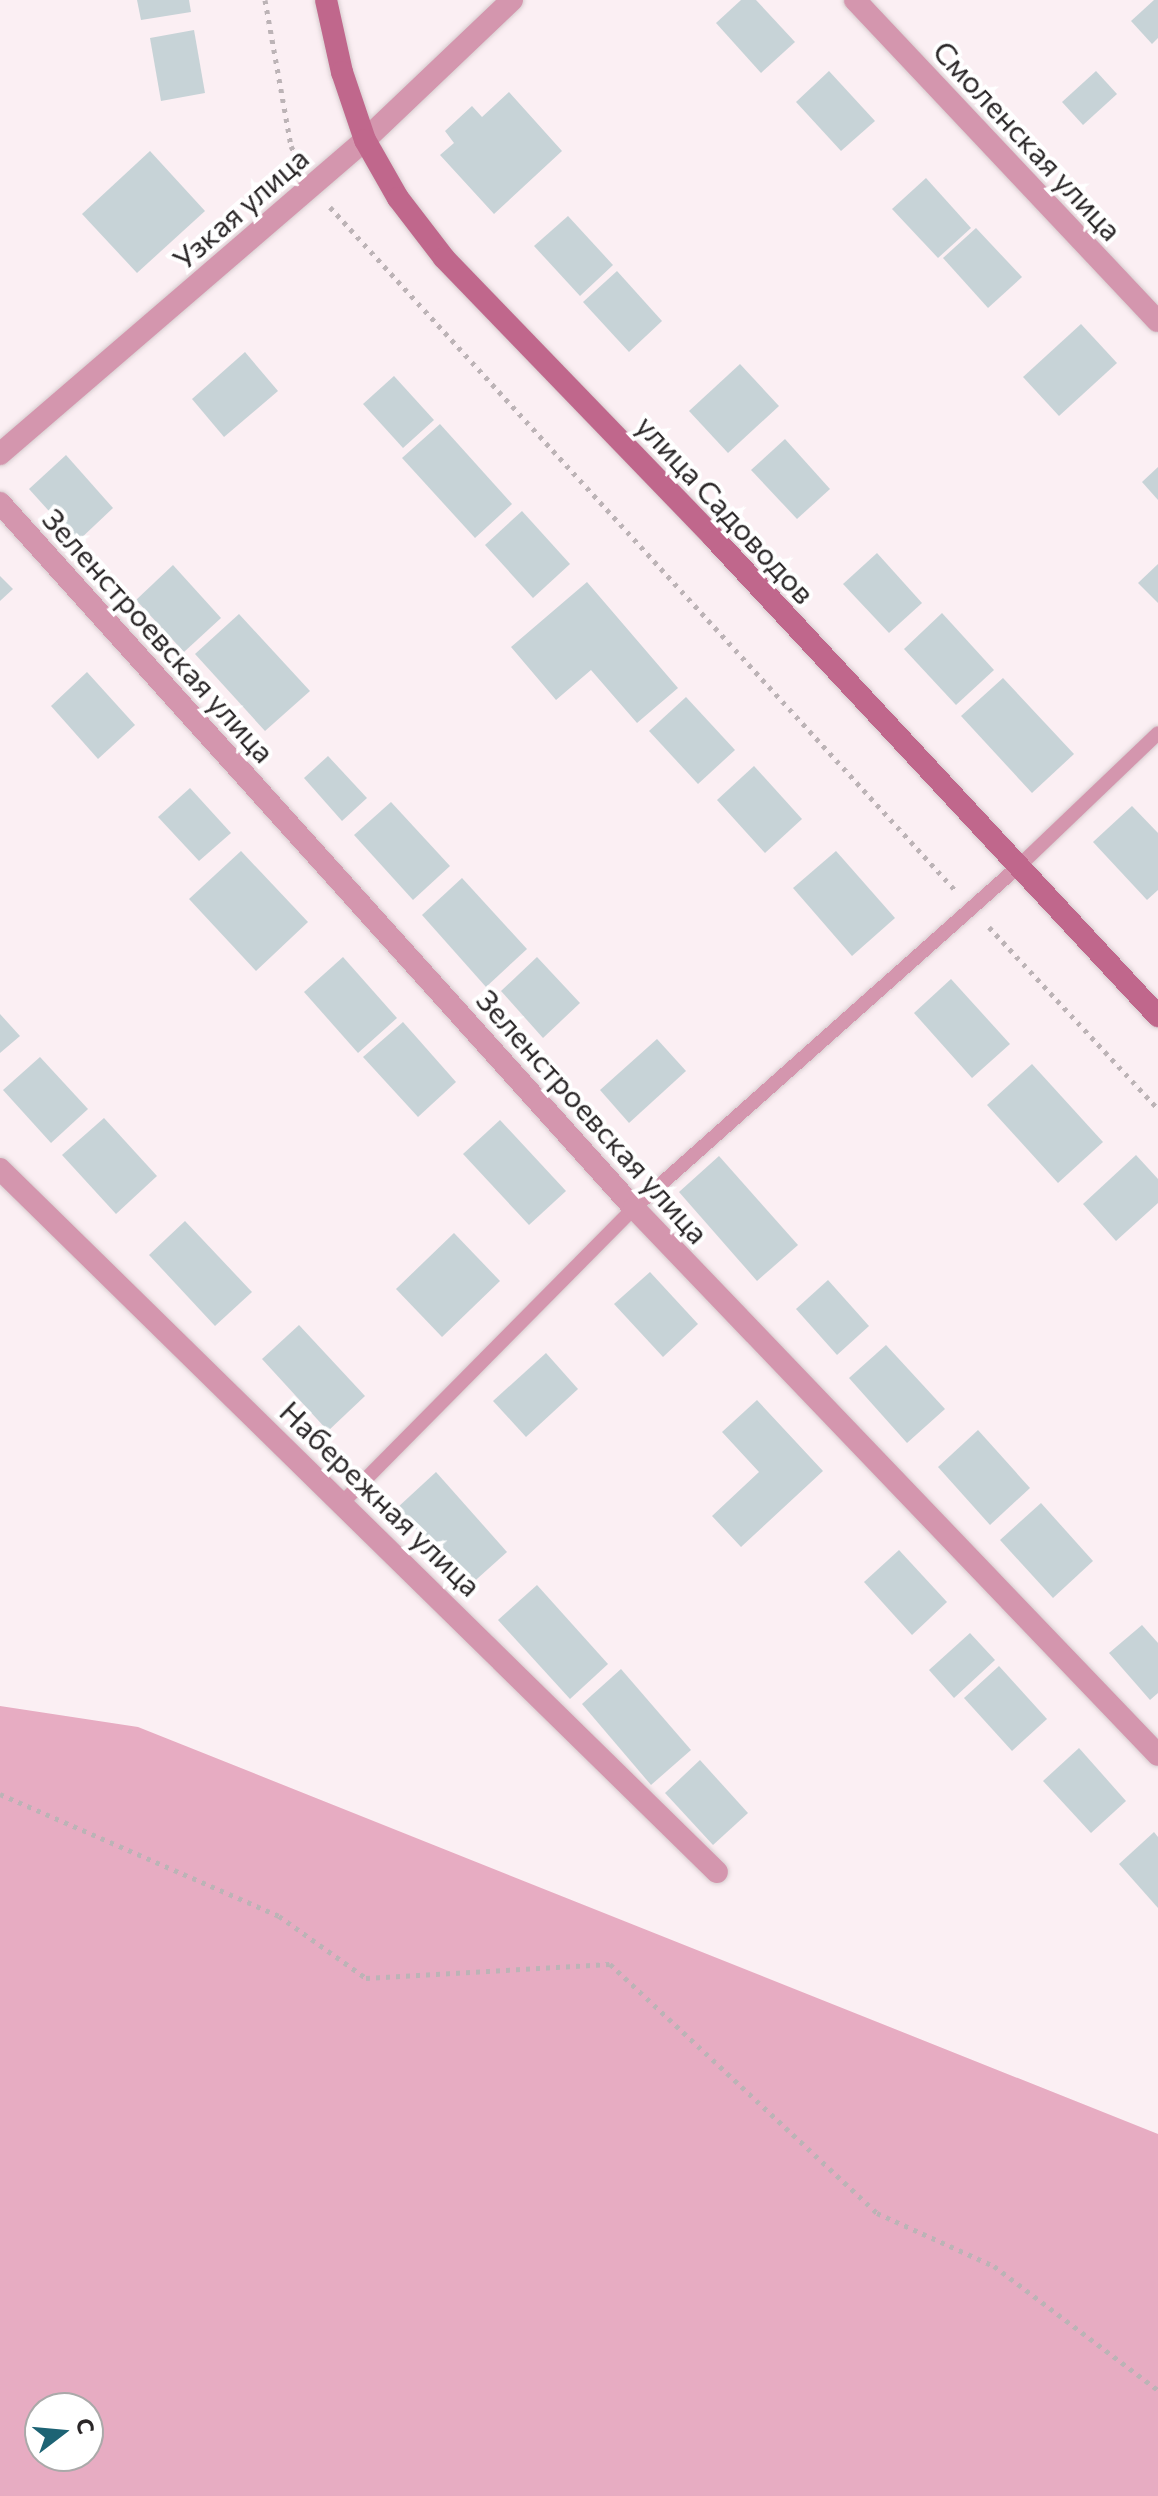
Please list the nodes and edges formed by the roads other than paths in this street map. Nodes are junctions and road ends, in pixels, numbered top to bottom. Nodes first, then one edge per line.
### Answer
1 (326, 0) edge
2 (512, 0) edge
3 (855, 0) edge
4 (365, 140) junction
5 (1158, 321) edge
6 (0, 454) edge
7 (0, 503) edge
8 (1158, 733) edge
9 (1019, 866) junction
10 (1158, 1016) edge
11 (0, 1169) edge
12 (634, 1208) junction
13 (343, 1502) junction
14 (1158, 1755) edge
15 (717, 1872) dead end

1 - 4 main road, улица Садоводов
2 - 4 street, Узкая улица
3 - 5 street, Смоленская улица
4 - 6 street, Узкая улица
4 - 9 main road, улица Садоводов
7 - 12 street, Зеленстроевская улица
8 - 9 lane
9 - 10 main road, улица Садоводов
9 - 12 lane
11 - 13 street, Набережная улица
12 - 13 lane
12 - 14 street, Зеленстроевская улица
13 - 15 street, Набережная улица

